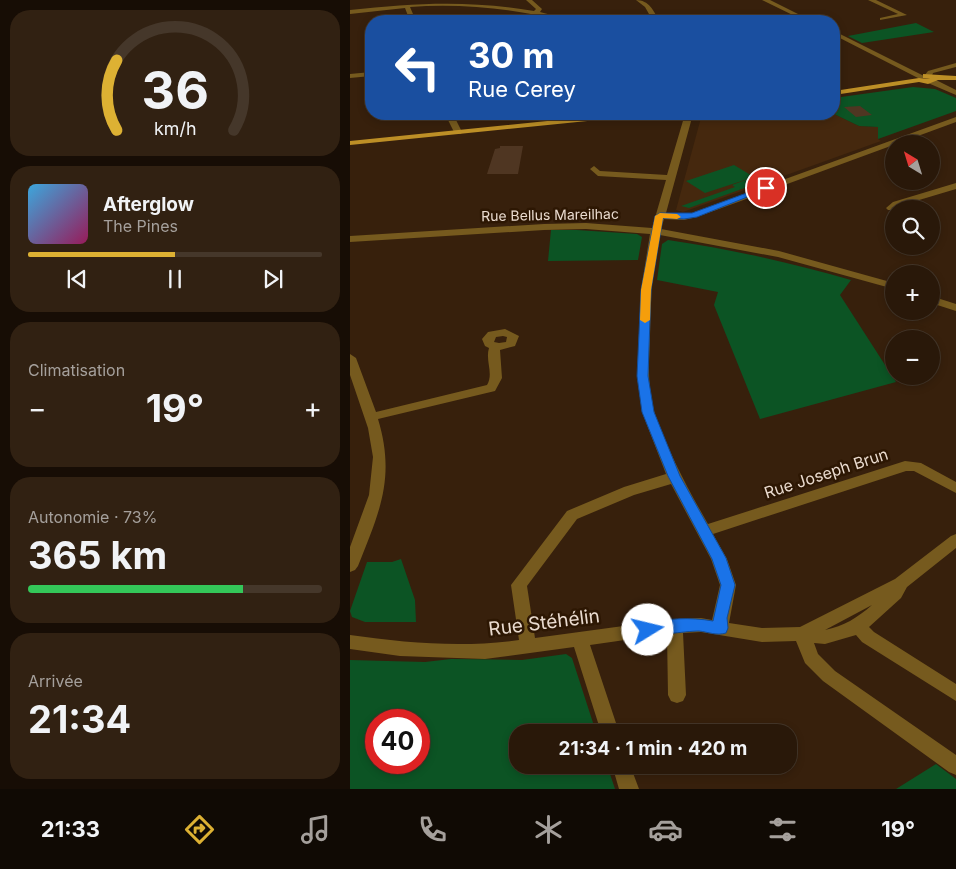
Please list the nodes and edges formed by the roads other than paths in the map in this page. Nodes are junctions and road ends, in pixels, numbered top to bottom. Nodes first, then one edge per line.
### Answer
1 (529, 0) edge
2 (639, 0) edge
3 (765, 0) edge
4 (871, 0) edge
5 (408, 6) junction
6 (350, 12) edge
7 (536, 13) junction
8 (411, 15) edge
9 (541, 15) edge
10 (652, 15) edge
11 (796, 15) edge
12 (882, 19) dead end
13 (840, 36) edge
14 (956, 65) edge
15 (365, 75) edge
16 (350, 76) edge
17 (927, 78) junction
18 (956, 78) edge
19 (840, 92) edge
20 (956, 94) edge
21 (956, 119) edge
22 (452, 120) edge
23 (559, 120) edge
24 (687, 120) edge
25 (458, 132) junction
26 (350, 142) edge
27 (594, 169) dead end
28 (670, 178) junction
29 (956, 186) edge
30 (909, 200) edge
31 (660, 216) junction
32 (656, 231) junction
33 (350, 239) edge
34 (885, 283) edge
35 (940, 302) edge
36 (956, 308) edge
37 (495, 347) dead end
38 (350, 358) edge
39 (371, 417) junction
40 (674, 476) junction
41 (956, 488) edge
42 (704, 531) junction
43 (956, 540) edge
44 (350, 566) edge
45 (901, 583) junction
46 (675, 626) junction
47 (858, 626) junction
48 (721, 628) junction
49 (802, 634) junction
50 (580, 639) junction
51 (350, 642) edge
52 (528, 647) junction
53 (956, 693) edge
54 (677, 695) dead end
55 (607, 724) edge
56 (956, 766) edge
57 (624, 774) edge
58 (629, 789) edge

1 - 7 street
2 - 10 street
3 - 11 street
4 - 12 street
5 - 6 street
5 - 7 street
5 - 8 street
7 - 9 street
13 - 17 street
14 - 17 street
15 - 16 street
17 - 18 main road
17 - 19 main road
17 - 20 street
21 - 31 street
22 - 25 street
23 - 25 main road
24 - 28 street
25 - 26 main road
27 - 28 street
28 - 31 street
29 - 30 street
31 - 32 street
32 - 33 street, Rue Bellus Mareilhac
32 - 34 street, Rue Bellus Mareilhac
32 - 40 street
35 - 36 street
37 - 39 street
38 - 39 street
39 - 44 street
40 - 42 street
40 - 52 street
41 - 42 street, Rue Joseph Brun
42 - 48 street
43 - 45 street
45 - 47 street, Rue Stéhélin
45 - 49 street
46 - 48 street, Rue Stéhélin
46 - 50 street, Rue Stéhélin
46 - 54 street
47 - 49 street, Rue Stéhélin
47 - 53 street
48 - 49 street, Rue Stéhélin
49 - 56 street
50 - 52 street, Rue Stéhélin
50 - 55 street
51 - 52 street, Rue Stéhélin
57 - 58 street

